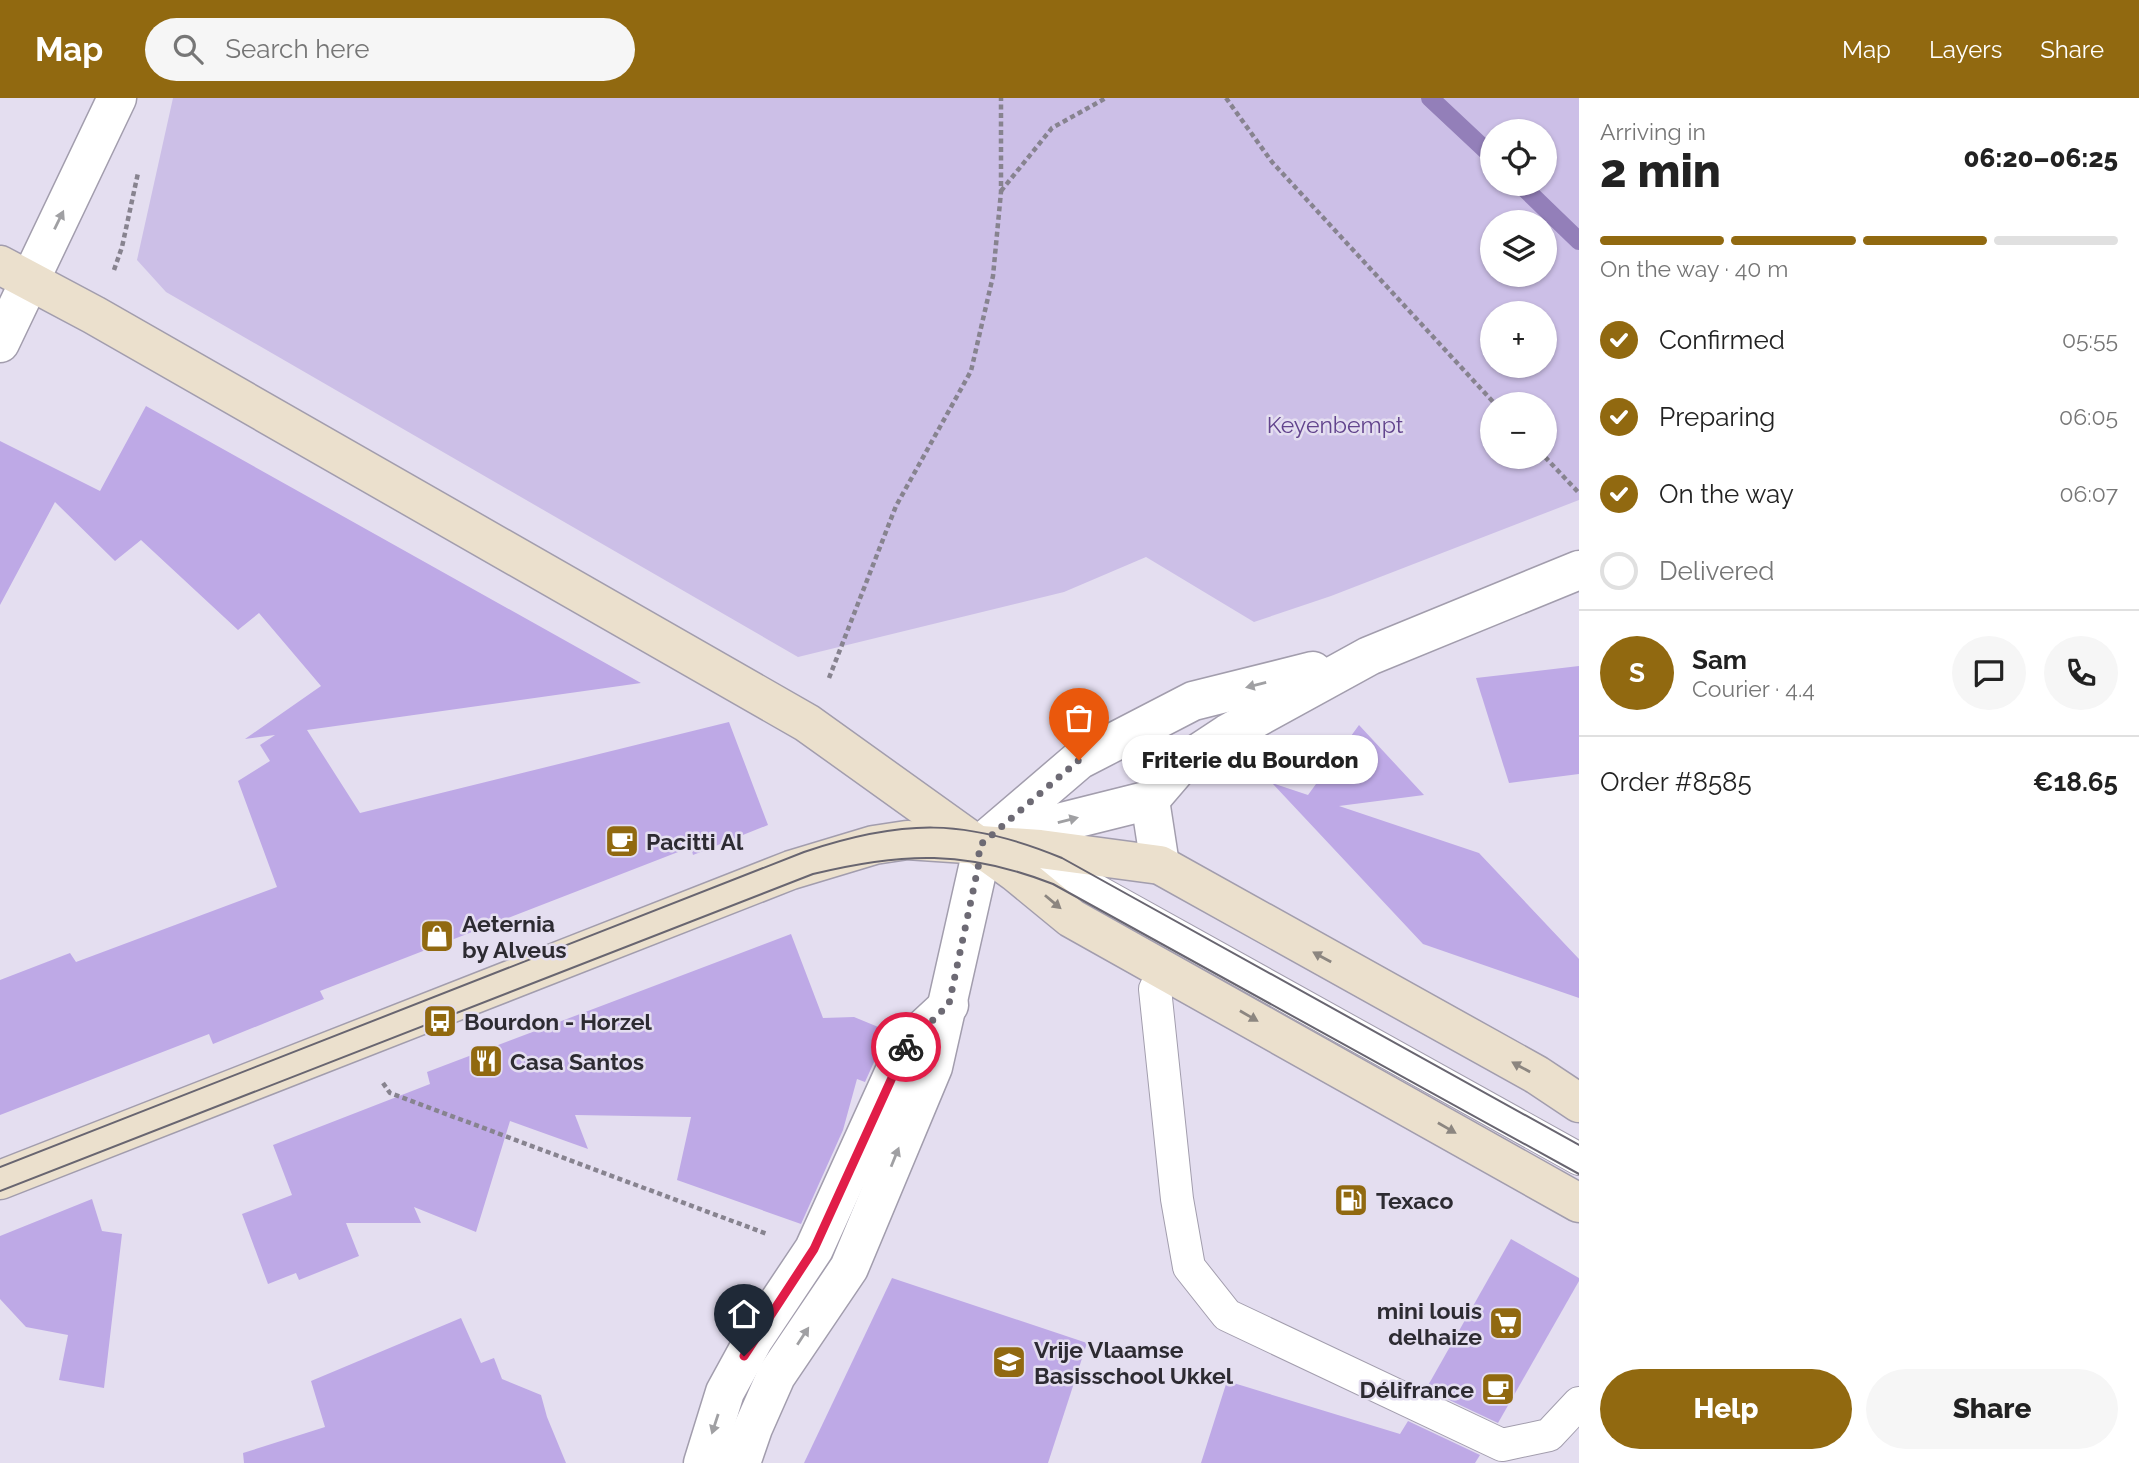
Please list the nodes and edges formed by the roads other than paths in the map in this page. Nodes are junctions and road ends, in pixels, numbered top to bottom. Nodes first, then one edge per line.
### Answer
1 (117, 98) edge
2 (15, 273) edge
3 (0, 343) edge
4 (1579, 570) edge
5 (1369, 656) junction
6 (1150, 800) junction
7 (979, 846) junction
8 (1160, 865) junction
9 (1166, 970) junction
10 (949, 1004) junction
11 (1579, 1103) edge
12 (1579, 1159) edge
13 (0, 1180) edge
14 (1579, 1203) edge
15 (1579, 1403) edge
16 (702, 1463) edge
17 (741, 1463) edge

2 -> 1 street
2 - 3 street
2 - 7 main road
4 - 5 street
5 - 6 street
5 -> 7 street
7 -> 6 street
6 - 8 street
7 - 8 main road
7 -> 9 main road
7 - 10 street
7 - 12 lane
7 - 13 main road
11 -> 8 main road
9 -> 14 main road
9 - 15 lane
10 -> 16 street
17 -> 10 street

